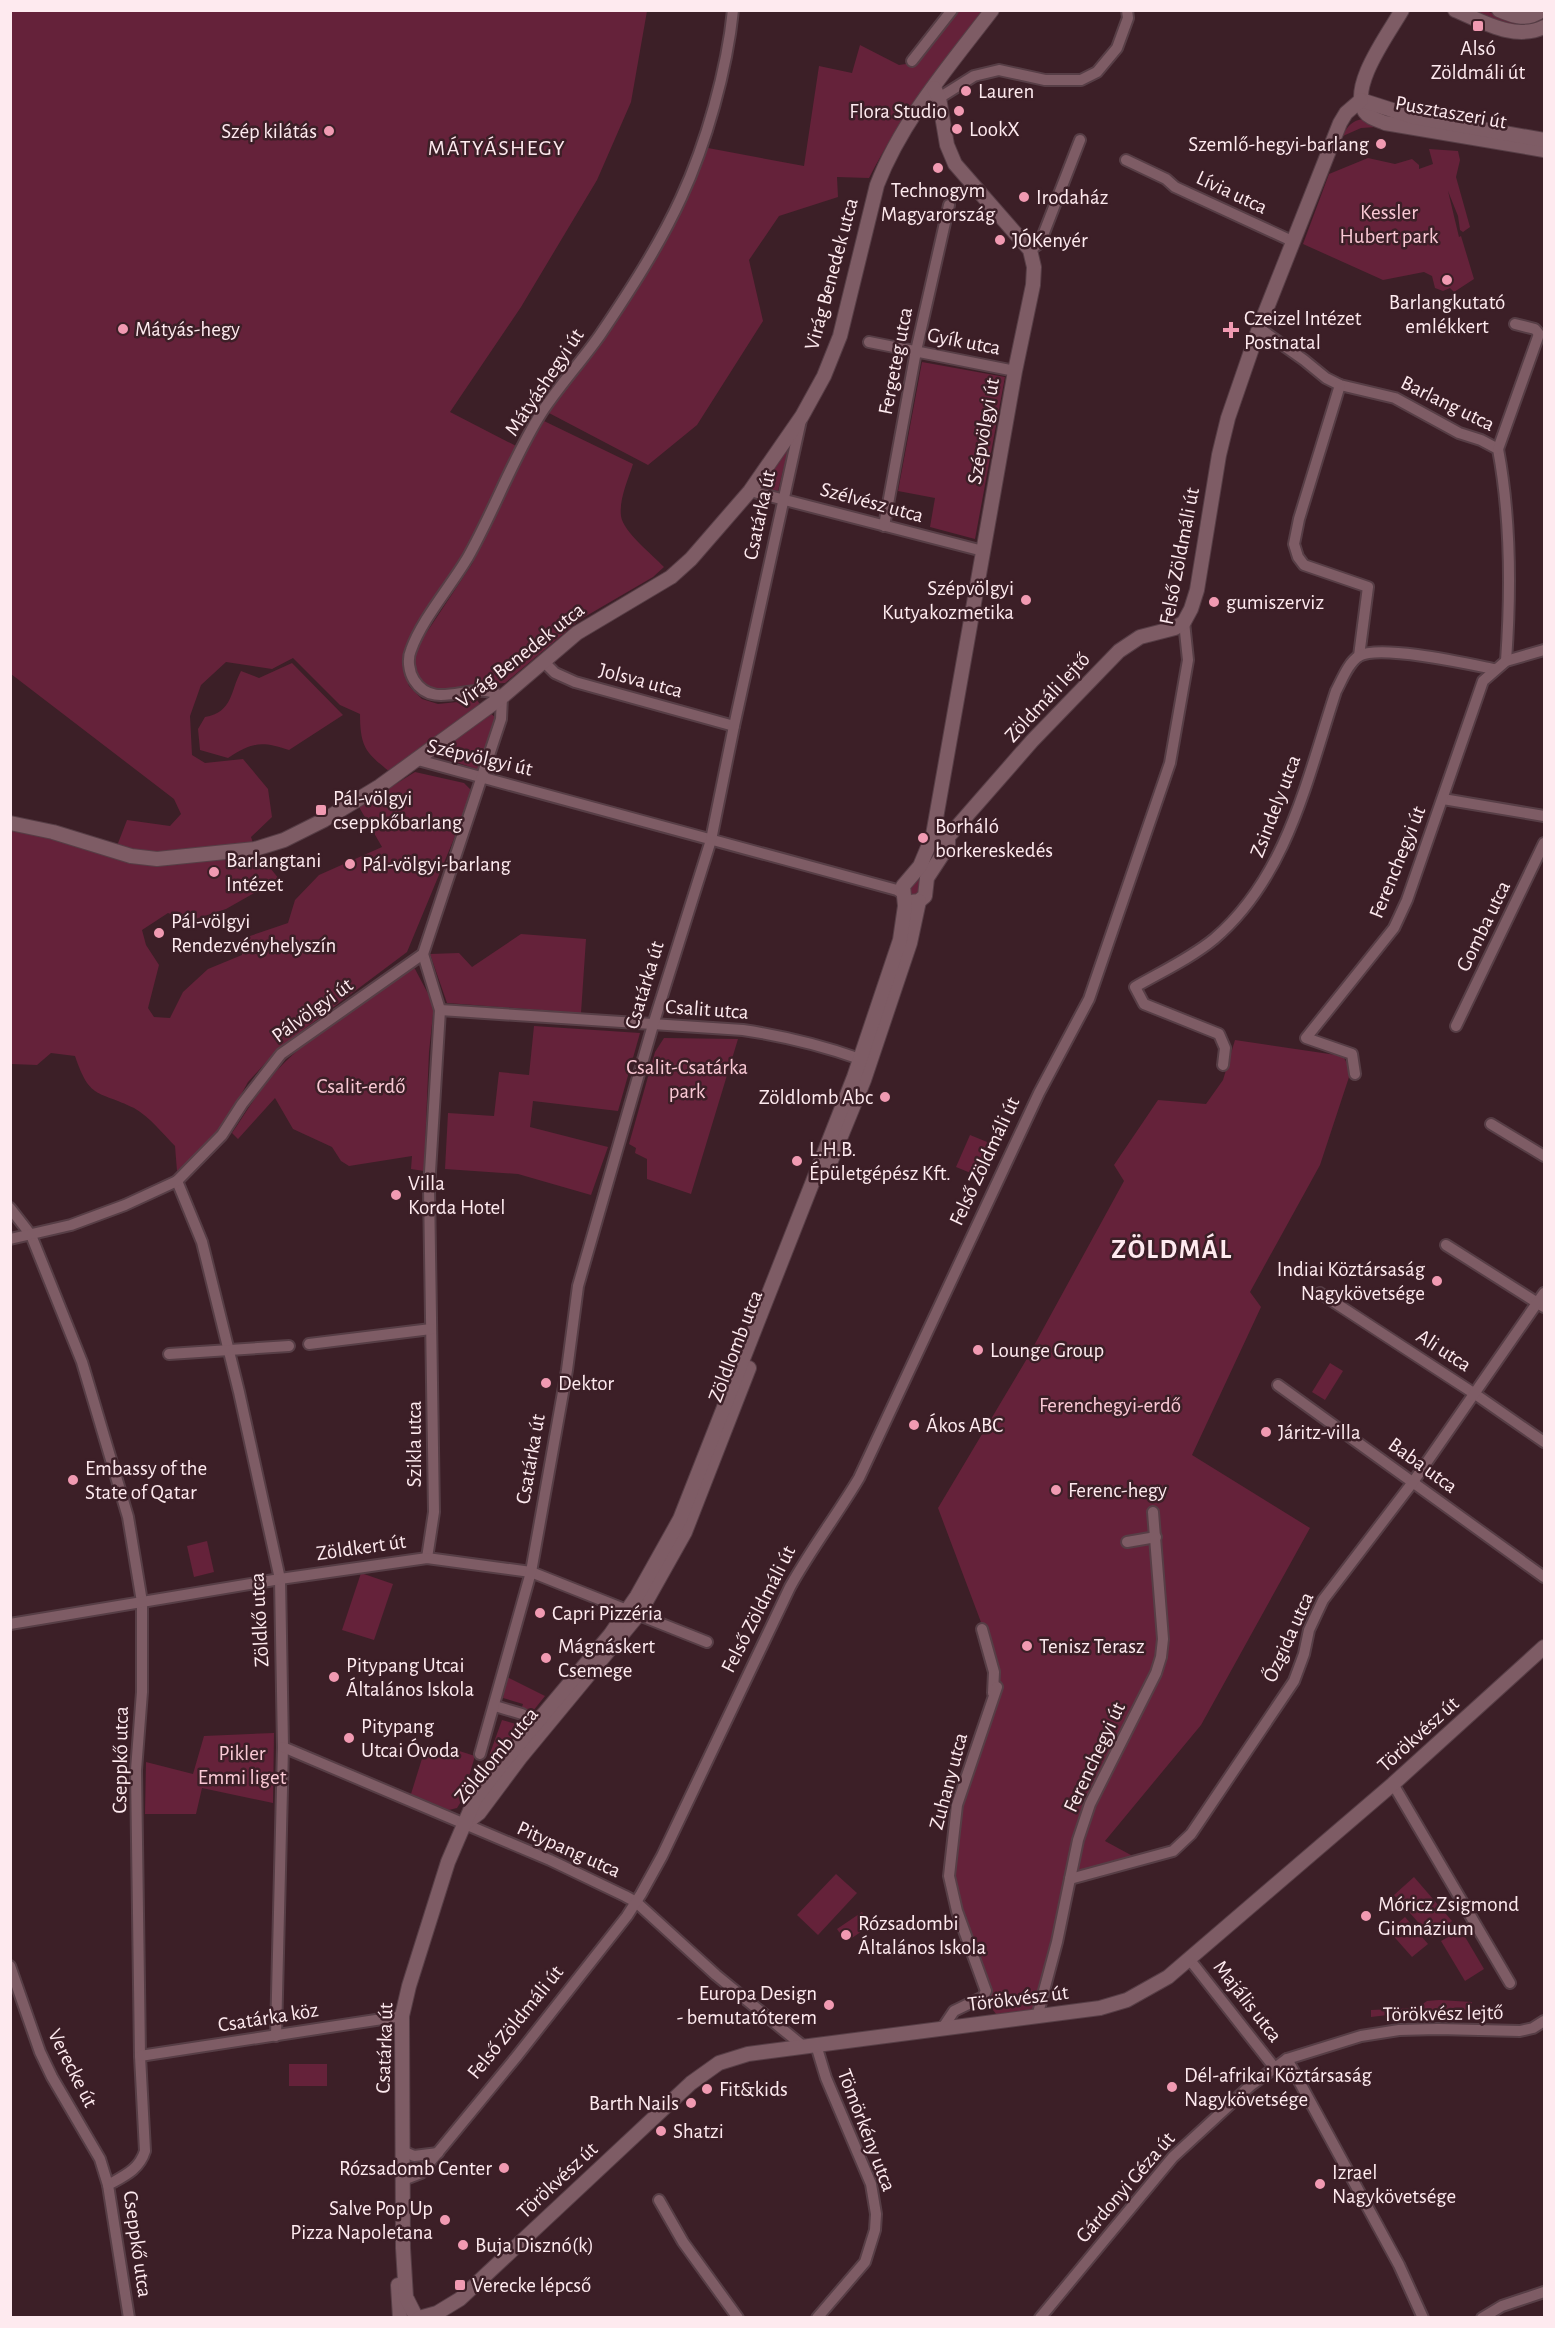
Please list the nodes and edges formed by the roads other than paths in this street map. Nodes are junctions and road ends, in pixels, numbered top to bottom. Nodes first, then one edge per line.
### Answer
1 (733, 10) edge
2 (952, 10) edge
3 (992, 10) edge
4 (1127, 10) edge
5 (1402, 10) edge
6 (1455, 10) edge
7 (1499, 10) edge
8 (1539, 13) edge
9 (1542, 28) edge
10 (912, 61) dead end
11 (936, 93) junction
12 (1361, 99) junction
13 (1545, 140) edge
14 (1080, 141) dead end
15 (1545, 150) edge
16 (1126, 160) dead end
17 (949, 205) dead end
18 (1292, 241) junction
19 (1030, 250) junction
20 (1515, 324) dead end
21 (1259, 328) junction
22 (869, 342) dead end
23 (915, 351) junction
24 (1015, 371) junction
25 (1340, 385) junction
26 (802, 416) junction
27 (1498, 449) junction
28 (750, 491) junction
29 (785, 499) junction
30 (884, 525) junction
31 (983, 551) junction
32 (1184, 622) junction
33 (1545, 650) edge
34 (1359, 656) junction
35 (543, 661) junction
36 (1506, 661) junction
37 (1494, 669) junction
38 (502, 697) junction
39 (734, 726) junction
40 (418, 760) junction
41 (483, 778) junction
42 (1443, 799) junction
43 (1545, 816) edge
44 (10, 823) edge
45 (941, 835) junction
46 (711, 840) junction
47 (1545, 843) edge
48 (904, 891) junction
49 (919, 902) junction
50 (423, 954) junction
51 (440, 1010) junction
52 (653, 1025) junction
53 (1456, 1026) dead end
54 (865, 1060) junction
55 (1223, 1065) dead end
56 (1354, 1074) dead end
57 (1491, 1124) dead end
58 (1545, 1156) edge
59 (177, 1181) junction
60 (10, 1208) edge
61 (31, 1235) junction
62 (10, 1239) edge
63 (1446, 1245) dead end
64 (1320, 1293) dead end
65 (1542, 1301) edge
66 (431, 1329) junction
67 (309, 1344) dead end
68 (289, 1346) dead end
69 (230, 1351) junction
70 (169, 1354) dead end
71 (1278, 1385) dead end
72 (1475, 1394) junction
73 (1545, 1442) edge
74 (1413, 1482) junction
75 (1153, 1512) dead end
76 (1156, 1538) junction
77 (1127, 1542) dead end
78 (427, 1558) junction
79 (531, 1572) junction
80 (1545, 1577) edge
81 (280, 1579) junction
82 (142, 1602) junction
83 (634, 1612) junction
84 (10, 1624) edge
85 (982, 1629) dead end
86 (707, 1642) dead end
87 (1545, 1647) edge
88 (559, 1704) junction
89 (495, 1706) junction
90 (536, 1722) junction
91 (282, 1748) junction
92 (480, 1754) dead end
93 (1393, 1784) junction
94 (465, 1824) junction
95 (1070, 1879) junction
96 (636, 1902) junction
97 (1190, 1960) junction
98 (10, 1966) edge
99 (1510, 1983) dead end
100 (402, 2016) junction
101 (1037, 2017) junction
102 (1545, 2021) edge
103 (942, 2029) junction
104 (276, 2036) junction
105 (809, 2045) junction
106 (140, 2056) junction
107 (1287, 2059) junction
108 (1274, 2067) junction
109 (403, 2151) junction
110 (438, 2153) junction
111 (403, 2180) junction
112 (108, 2185) junction
113 (659, 2200) dead end
114 (404, 2248) junction
115 (1545, 2292) edge
116 (460, 2299) junction
117 (418, 2317) edge
118 (1042, 2317) edge
119 (129, 2318) edge
120 (400, 2318) edge
121 (406, 2318) edge
122 (444, 2318) edge
123 (738, 2318) edge
124 (817, 2318) edge
125 (1423, 2318) edge
126 (1482, 2318) edge

1 - 38 street, Mátyáshegyi út
2 - 10 street
3 - 11 street, Virág Benedek utca
4 - 11 street
5 - 12 street
6 - 9 street
7 - 8 street
8 - 9 street
11 - 19 street
11 - 26 street, Virág Benedek utca
12 - 13 street, Pusztaszeri út
12 - 15 street, Pusztaszeri út
12 - 18 street, Felső Zöldmáli út
14 - 19 street
16 - 18 street, Lívia utca
17 - 23 street, Fergeteg utca
18 - 21 street, Felső Zöldmáli út
19 - 24 street, Szépvölgyi út
20 - 27 street
21 - 25 street, Barlang utca
21 - 32 street, Felső Zöldmáli út
22 - 23 street, Gyík utca
23 - 24 street, Gyík utca
23 - 30 street, Fergeteg utca
24 - 31 street, Szépvölgyi út
25 - 27 street, Barlang utca
25 - 34 street, Zsindely utca
26 - 28 street, Virág Benedek utca
26 - 29 street, Csatárka út
27 - 36 street, Barlang utca
28 - 29 street, Szélvész utca
28 - 35 street, Virág Benedek utca
29 - 30 street, Szélvész utca
29 - 39 street, Csatárka út
30 - 31 street, Szélvész utca
31 - 45 street, Szépvölgyi út
32 - 45 street, Zöldmáli lejtő
32 - 96 street, Felső Zöldmáli út
33 - 36 street, Ferenchegyi út
34 - 37 street
34 - 55 street, Zsindely utca
35 - 38 street, Virág Benedek utca
35 - 39 street, Jolsva utca
36 - 37 street, Ferenchegyi út
37 - 42 street, Ferenchegyi út
38 - 40 street, Virág Benedek utca
38 - 41 street
39 - 46 street, Csatárka út
40 - 41 street, Szépvölgyi út
40 - 44 street, Szépvölgyi út
41 - 46 street, Szépvölgyi út
41 - 50 street
42 - 43 street
42 - 56 street, Ferenchegyi út
45 - 48 street, Szépvölgyi út
45 - 49 street, Szépvölgyi út
46 - 48 street, Szépvölgyi út
46 - 52 street, Csatárka út
47 - 53 street, Gomba utca
48 - 49 street
48 - 54 street, Zöldlomb utca
49 - 54 street, Zöldlomb utca
50 - 51 street, Szikla utca
50 - 59 street, Pálvölgyi út
51 - 52 street, Csalit utca
51 - 66 street, Szikla utca
52 - 54 street, Csalit utca
52 - 79 street, Csatárka út
54 - 83 street, Zöldlomb utca
57 - 58 street
59 - 61 street, Pálvölgyi út
59 - 69 street, Zöldkő utca
60 - 61 street, Cseppkő utca
61 - 62 street, Pálvölgyi út
61 - 82 street, Cseppkő utca
63 - 65 street
64 - 72 street, Ali utca
65 - 72 street, Őzgida utca
66 - 67 street
66 - 78 street, Szikla utca
68 - 69 street
69 - 70 street
69 - 81 street, Zöldkő utca
71 - 74 street, Baba utca
72 - 73 street, Ali utca
72 - 74 street, Őzgida utca
74 - 80 street, Baba utca
74 - 95 street, Őzgida utca
75 - 76 street, Ferenchegyi út
76 - 77 street
76 - 95 street, Ferenchegyi út
78 - 79 street, Zöldkert út
78 - 81 street, Zöldkert út
79 - 83 street, Zöldkert út
79 - 89 street, Csatárka út
81 - 82 street, Zöldkert út
81 - 91 street, Zöldkő utca
82 - 84 street, Zöldkert út
82 - 106 street, Cseppkő utca
83 - 86 street, Zöldkert út
83 - 88 street, Zöldlomb utca
85 - 103 street, Zuhany utca
87 - 93 street, Törökvész út
88 - 90 street, Zöldlomb utca
88 - 94 street, Zöldlomb utca
89 - 90 street
89 - 92 street, Csatárka út
90 - 94 street, Zöldlomb utca
91 - 94 street, Pitypang utca
91 - 104 street, Zöldkő utca
93 - 97 street, Törökvész út
93 - 99 street
94 - 96 street, Pitypang utca
94 - 100 street, Csatárka út
95 - 101 street, Ferenchegyi út
96 - 105 street, Pitypang utca
96 - 110 street, Felső Zöldmáli út
97 - 101 street, Törökvész út
97 - 108 street, Majális utca
98 - 112 street, Verecke út
100 - 104 street, Csatárka köz
100 - 109 street, Csatárka út
101 - 103 street, Törökvész út
102 - 107 street, Törökvész lejtő
103 - 105 street, Törökvész út
104 - 106 street, Csatárka köz
105 - 116 street, Törökvész út
105 - 124 street, Tömörkény utca
106 - 112 street, Cseppkő utca
107 - 108 street, Törökvész lejtő
107 - 125 street
108 - 118 street, Gárdonyi Géza út
109 - 110 street
109 - 111 street, Csatárka út
110 - 111 street, Felső Zöldmáli út
111 - 114 street, Csatárka út
112 - 119 street, Cseppkő utca
113 - 123 street
114 - 117 street, Csatárka út
114 - 120 street, Csatárka út
115 - 126 street
116 - 117 street, Törökvész út
116 - 122 street, Törökvész út
117 - 121 street, Törökvész út

